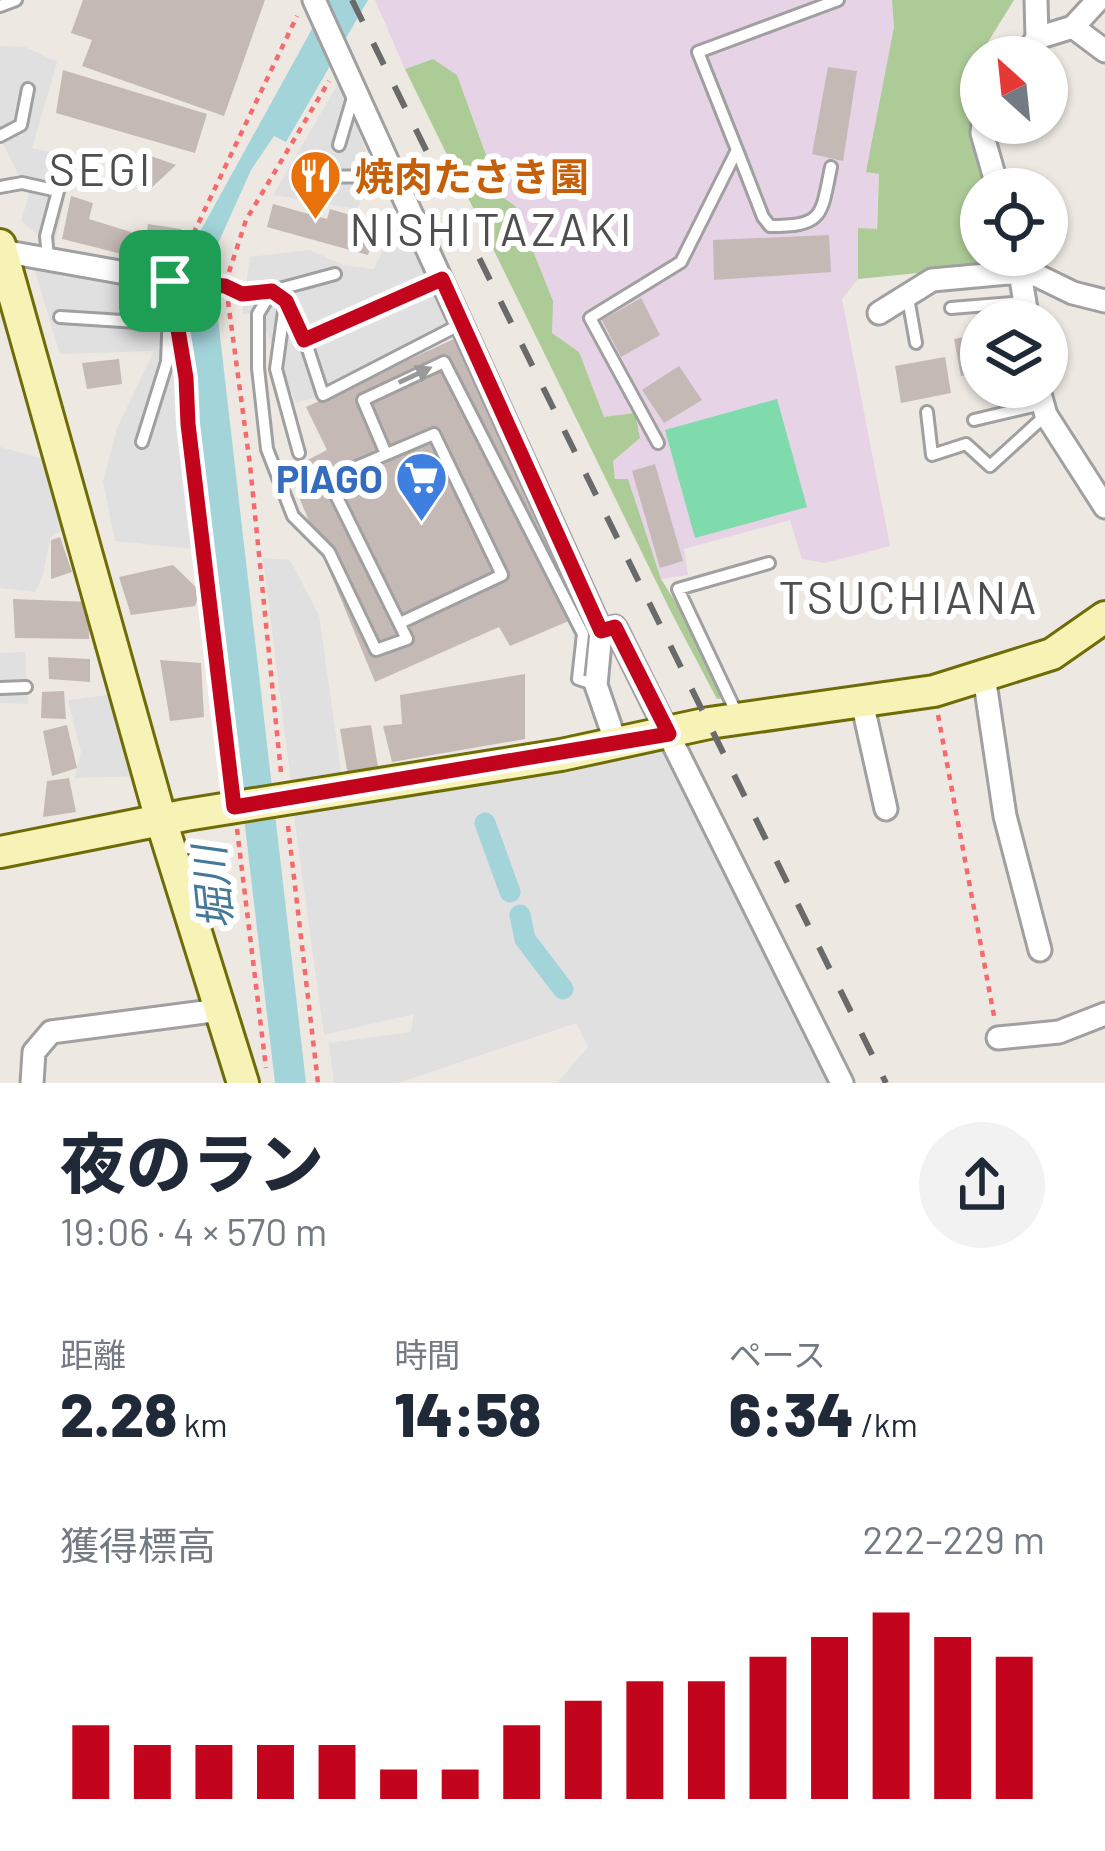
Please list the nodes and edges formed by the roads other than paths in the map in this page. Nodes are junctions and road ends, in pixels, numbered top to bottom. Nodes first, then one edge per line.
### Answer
1 (16, 0) edge
2 (314, 0) edge
3 (838, 0) edge
4 (1036, 0) edge
5 (1098, 0) edge
6 (0, 6) edge
7 (1073, 27) junction
8 (1032, 36) edge
9 (1054, 36) edge
10 (1105, 51) edge
11 (28, 89) dead end
12 (355, 91) junction
13 (0, 136) edge
14 (339, 145) dead end
15 (737, 150) junction
16 (831, 167) dead end
17 (395, 176) junction
18 (304, 177) dead end
19 (0, 187) edge
20 (1, 248) edge
21 (48, 258) junction
22 (335, 274) dead end
23 (975, 276) edge
24 (1038, 276) edge
25 (442, 279) junction
26 (170, 281) junction
27 (272, 291) junction
28 (908, 294) junction
29 (286, 301) junction
30 (1105, 301) edge
31 (951, 308) dead end
32 (960, 308) edge
33 (879, 313) dead end
34 (61, 317) dead end
35 (463, 323) junction
36 (169, 324) junction
37 (304, 340) junction
38 (916, 343) dead end
39 (1019, 408) edge
40 (1037, 408) edge
41 (1046, 408) edge
42 (927, 412) dead end
43 (974, 420) dead end
44 (142, 442) dead end
45 (658, 443) dead end
46 (299, 453) dead end
47 (386, 454) junction
48 (1105, 507) edge
49 (769, 563) dead end
50 (1105, 617) edge
51 (400, 623) junction
52 (601, 631) junction
53 (984, 676) junction
54 (596, 685) junction
55 (26, 687) dead end
56 (0, 688) edge
57 (862, 702) junction
58 (740, 719) junction
59 (669, 734) junction
60 (616, 743) junction
61 (886, 808) dead end
62 (161, 820) junction
63 (0, 852) edge
64 (1040, 950) dead end
65 (220, 1010) junction
66 (1105, 1014) edge
67 (998, 1038) road end
68 (32, 1083) edge
69 (243, 1083) edge
70 (842, 1083) edge

1 - 6 lane
2 - 12 street
3 - 15 lane
4 - 8 street
5 - 7 street
7 - 9 street
7 - 10 street
11 - 13 lane
12 - 14 lane
12 - 17 street
15 - 16 lane
15 - 45 lane
17 - 18 lane
17 - 25 street
19 - 21 lane
20 - 21 street
20 - 62 street
21 - 26 street
22 - 27 lane
23 - 28 street
24 - 30 street
25 - 35 street
25 - 37 lane
26 - 27 lane
26 - 36 lane
27 - 29 lane
27 - 51 lane
28 - 33 street
28 - 38 lane
29 - 37 lane
29 - 46 lane
31 - 32 lane
34 - 36 lane
35 - 37 lane
35 - 52 street
36 - 44 lane
39 - 43 lane
40 - 42 lane
41 - 48 street
47 - 51 lane
47 - 51 lane
47 -> 54 lane
49 - 58 lane
50 - 53 street
52 - 54 street
52 - 59 street
53 - 57 street
53 - 64 street
54 - 60 street
55 - 56 lane
57 - 58 street
57 - 61 street
58 - 59 street
59 - 60 street
59 - 70 street
60 - 62 street
62 - 63 street
62 - 65 street
65 - 68 street
65 - 69 street
66 - 67 street

